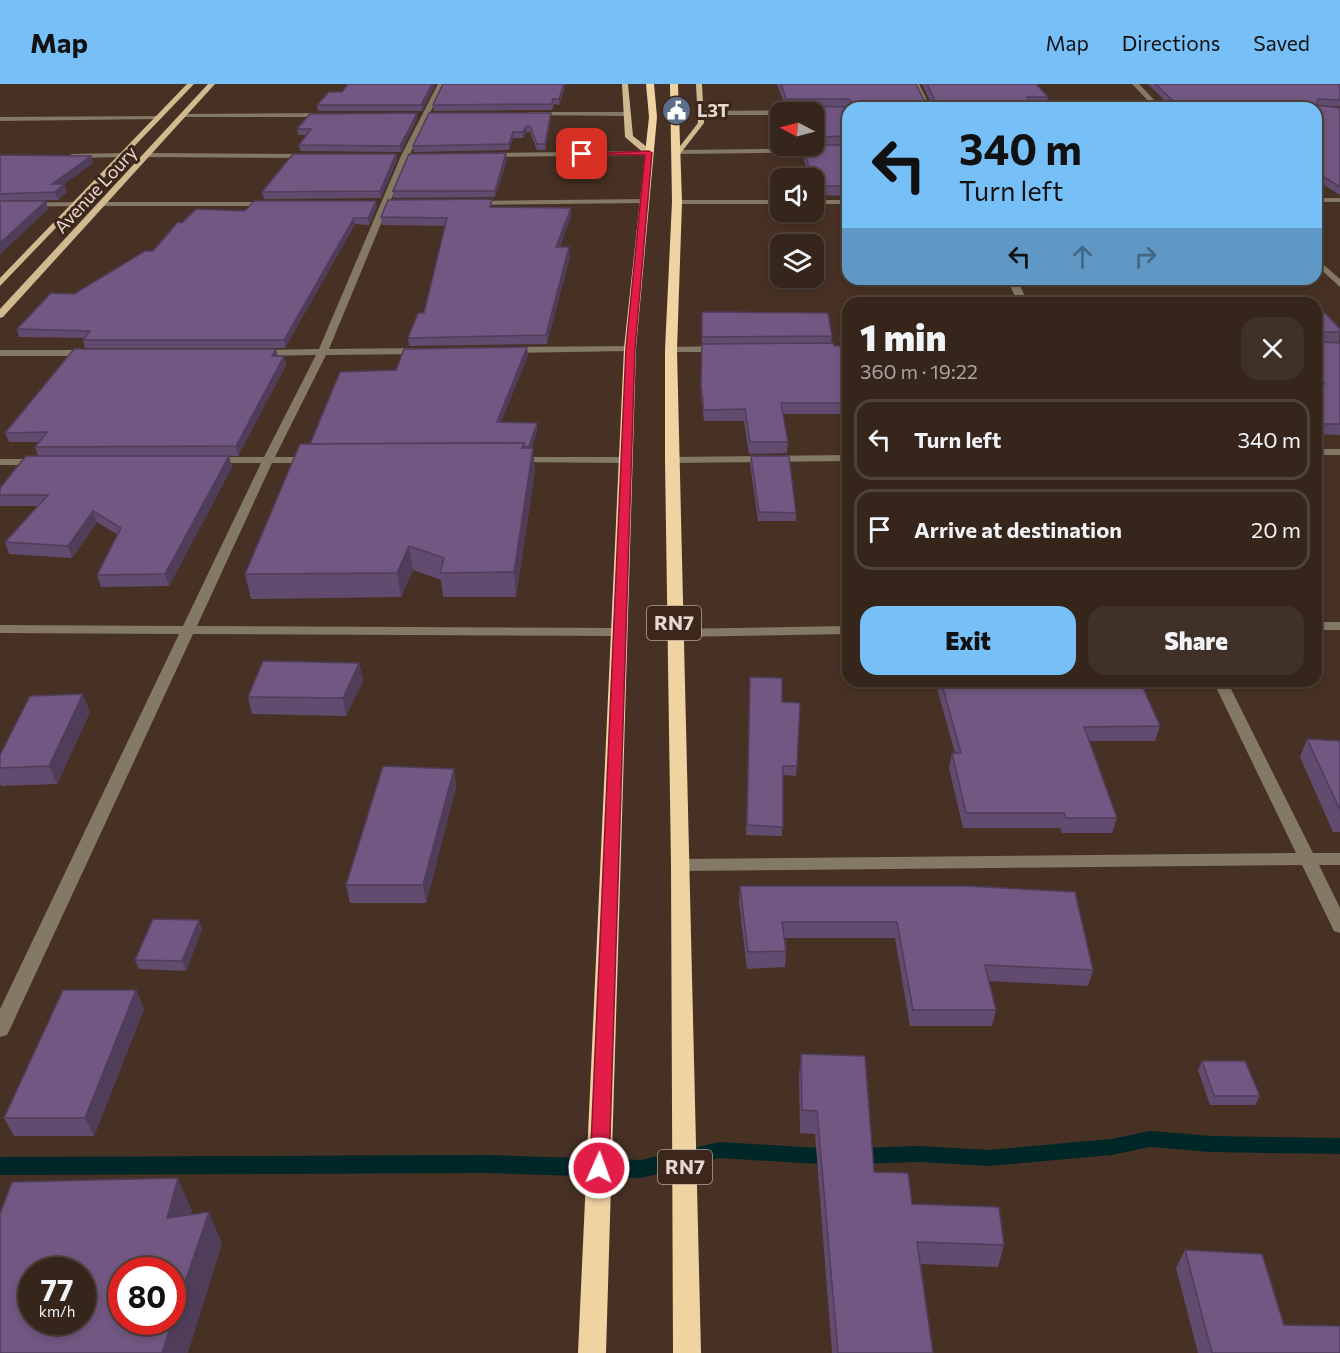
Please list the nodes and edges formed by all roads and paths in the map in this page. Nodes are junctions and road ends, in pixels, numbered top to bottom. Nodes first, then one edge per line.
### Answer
1 (191, 84) edge
2 (212, 84) edge
3 (441, 84) edge
4 (625, 84) edge
5 (650, 84) edge
6 (674, 84) edge
7 (699, 84) edge
8 (916, 84) edge
9 (1135, 84) edge
10 (925, 102) edge
11 (1152, 102) edge
12 (842, 112) edge
13 (700, 113) junction
14 (520, 114) edge
15 (626, 114) junction
16 (334, 115) edge
17 (185, 116) junction
18 (159, 117) junction
19 (0, 119) edge
20 (842, 150) edge
21 (677, 152) junction
22 (649, 153) junction
23 (123, 155) junction
24 (148, 155) junction
25 (475, 155) edge
26 (67, 156) edge
27 (323, 156) edge
28 (1322, 200) edge
29 (1340, 200) edge
30 (644, 201) junction
31 (677, 202) junction
32 (770, 202) edge
33 (824, 202) edge
34 (842, 202) edge
35 (467, 203) edge
36 (76, 204) junction
37 (103, 204) junction
38 (279, 204) edge
39 (0, 205) edge
40 (1322, 267) edge
41 (0, 283) edge
42 (1340, 284) edge
43 (0, 315) edge
44 (630, 348) junction
45 (500, 350) edge
46 (672, 350) junction
47 (730, 350) edge
48 (440, 351) edge
49 (0, 353) edge
50 (107, 353) edge
51 (250, 353) edge
52 (321, 353) junction
53 (1322, 452) edge
54 (1340, 452) edge
55 (842, 458) edge
56 (198, 460) edge
57 (268, 460) junction
58 (327, 460) edge
59 (506, 460) edge
60 (625, 460) junction
61 (672, 460) junction
62 (58, 461) edge
63 (0, 462) edge
64 (1322, 626) edge
65 (1340, 626) edge
66 (0, 629) edge
67 (187, 629) junction
68 (842, 630) edge
69 (619, 632) junction
70 (674, 633) junction
71 (1224, 687) edge
72 (1308, 858) junction
73 (1340, 859) edge
74 (681, 865) junction
75 (1340, 926) edge
76 (0, 1029) edge
77 (592, 1353) edge
78 (687, 1353) edge

1 - 18 main road, Avenue Loury
2 - 17 main road, Avenue Loury
3 - 52 street
4 - 15 main road
5 - 22 highway, RN7
6 - 21 highway, RN7
7 - 13 main road
8 - 10 street
9 - 11 street
12 - 13 street
13 - 21 main road
14 - 15 street
15 - 22 main road
16 - 17 street
17 - 24 main road, Avenue Loury
18 - 19 street
18 - 23 main road, Avenue Loury
20 - 21 street
21 - 31 highway, RN7
22 - 25 street
22 - 30 highway, RN7
23 - 26 street
23 - 36 main road, Avenue Loury
24 - 27 street
24 - 37 main road, Avenue Loury
28 - 29 street
30 - 35 street
30 - 44 highway, RN7
31 - 32 street
31 - 46 highway, RN7
33 - 34 street
36 - 39 street
36 - 41 main road, Avenue Loury
37 - 38 street
37 - 43 main road, Avenue Loury
40 - 42 street
44 - 45 street
44 - 60 highway, RN7
46 - 47 street
46 - 61 highway, RN7
48 - 52 street
49 - 50 street
51 - 52 street
52 - 57 street
53 - 54 street
55 - 61 street
56 - 57 street
57 - 58 street
57 - 67 street
59 - 60 street
60 - 69 highway, RN7
61 - 70 highway, RN7
62 - 63 street
64 - 65 street
66 - 67 street
67 - 69 street
67 - 76 street
68 - 70 street
69 - 77 highway, RN7
70 - 74 highway, RN7
71 - 72 street
72 - 73 street
72 - 74 street
72 - 75 street
74 - 78 highway, RN7

